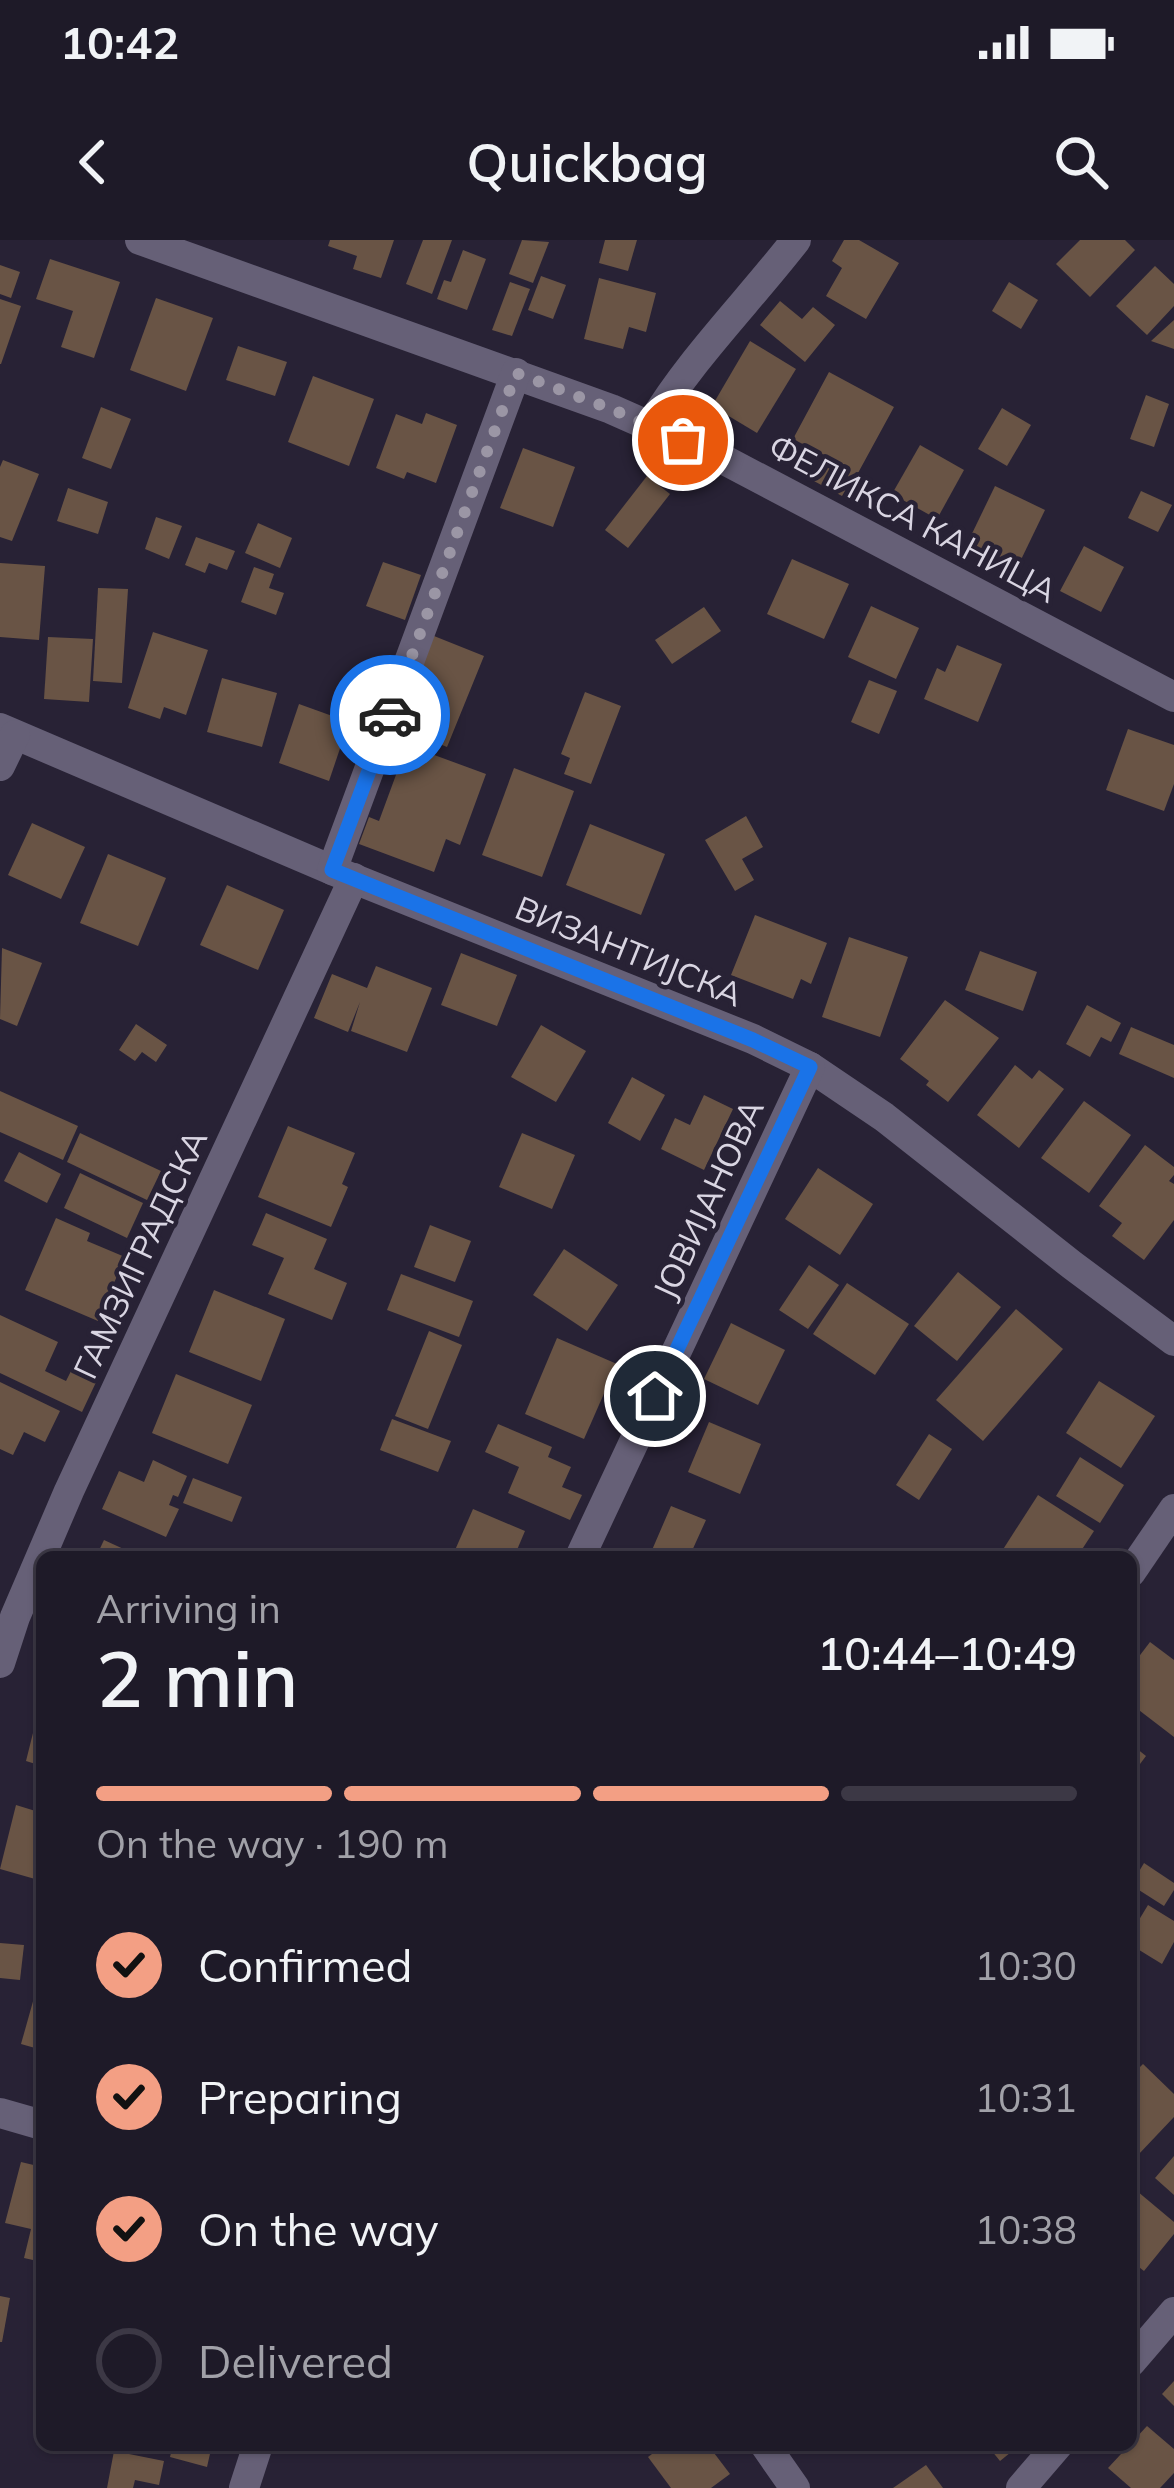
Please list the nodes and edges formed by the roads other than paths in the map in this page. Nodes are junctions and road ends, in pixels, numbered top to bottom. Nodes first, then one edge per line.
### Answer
1 (140, 240) edge
2 (796, 240) edge
3 (516, 373) junction
4 (651, 424) junction
5 (1174, 697) edge
6 (7, 732) edge
7 (0, 766) edge
8 (343, 874) junction
9 (810, 1067) junction
10 (1174, 1341) edge
11 (1174, 1509) edge
12 (43, 1551) edge
13 (583, 1551) edge
14 (1137, 1563) edge
15 (36, 1568) edge
16 (0, 1663) edge
17 (0, 2114) edge
18 (36, 2123) edge
19 (1174, 2312) edge
20 (1137, 2355) edge
21 (256, 2451) edge
22 (769, 2451) edge
23 (1053, 2451) edge
24 (244, 2488) edge
25 (795, 2488) edge
26 (1021, 2488) edge

1 - 3 street, ФЕЛИКСА КАНИЦА
2 - 4 street
3 - 4 street, ФЕЛИКСА КАНИЦА
3 - 8 street, ГАМЗИГРАДСКА
4 - 5 street, ФЕЛИКСА КАНИЦА
6 - 7 street
6 - 8 street, ВИЗАНТИЈСКА
8 - 9 street, ВИЗАНТИЈСКА
8 - 12 street, ГАМЗИГРАДСКА
9 - 10 street, ВИЗАНТИЈСКА
9 - 13 street, ЈОВИЈАНОВА
11 - 14 street
15 - 16 street, ГАМЗИГРАДСКА
17 - 18 street
19 - 20 street
21 - 24 street
22 - 25 street
23 - 26 street

